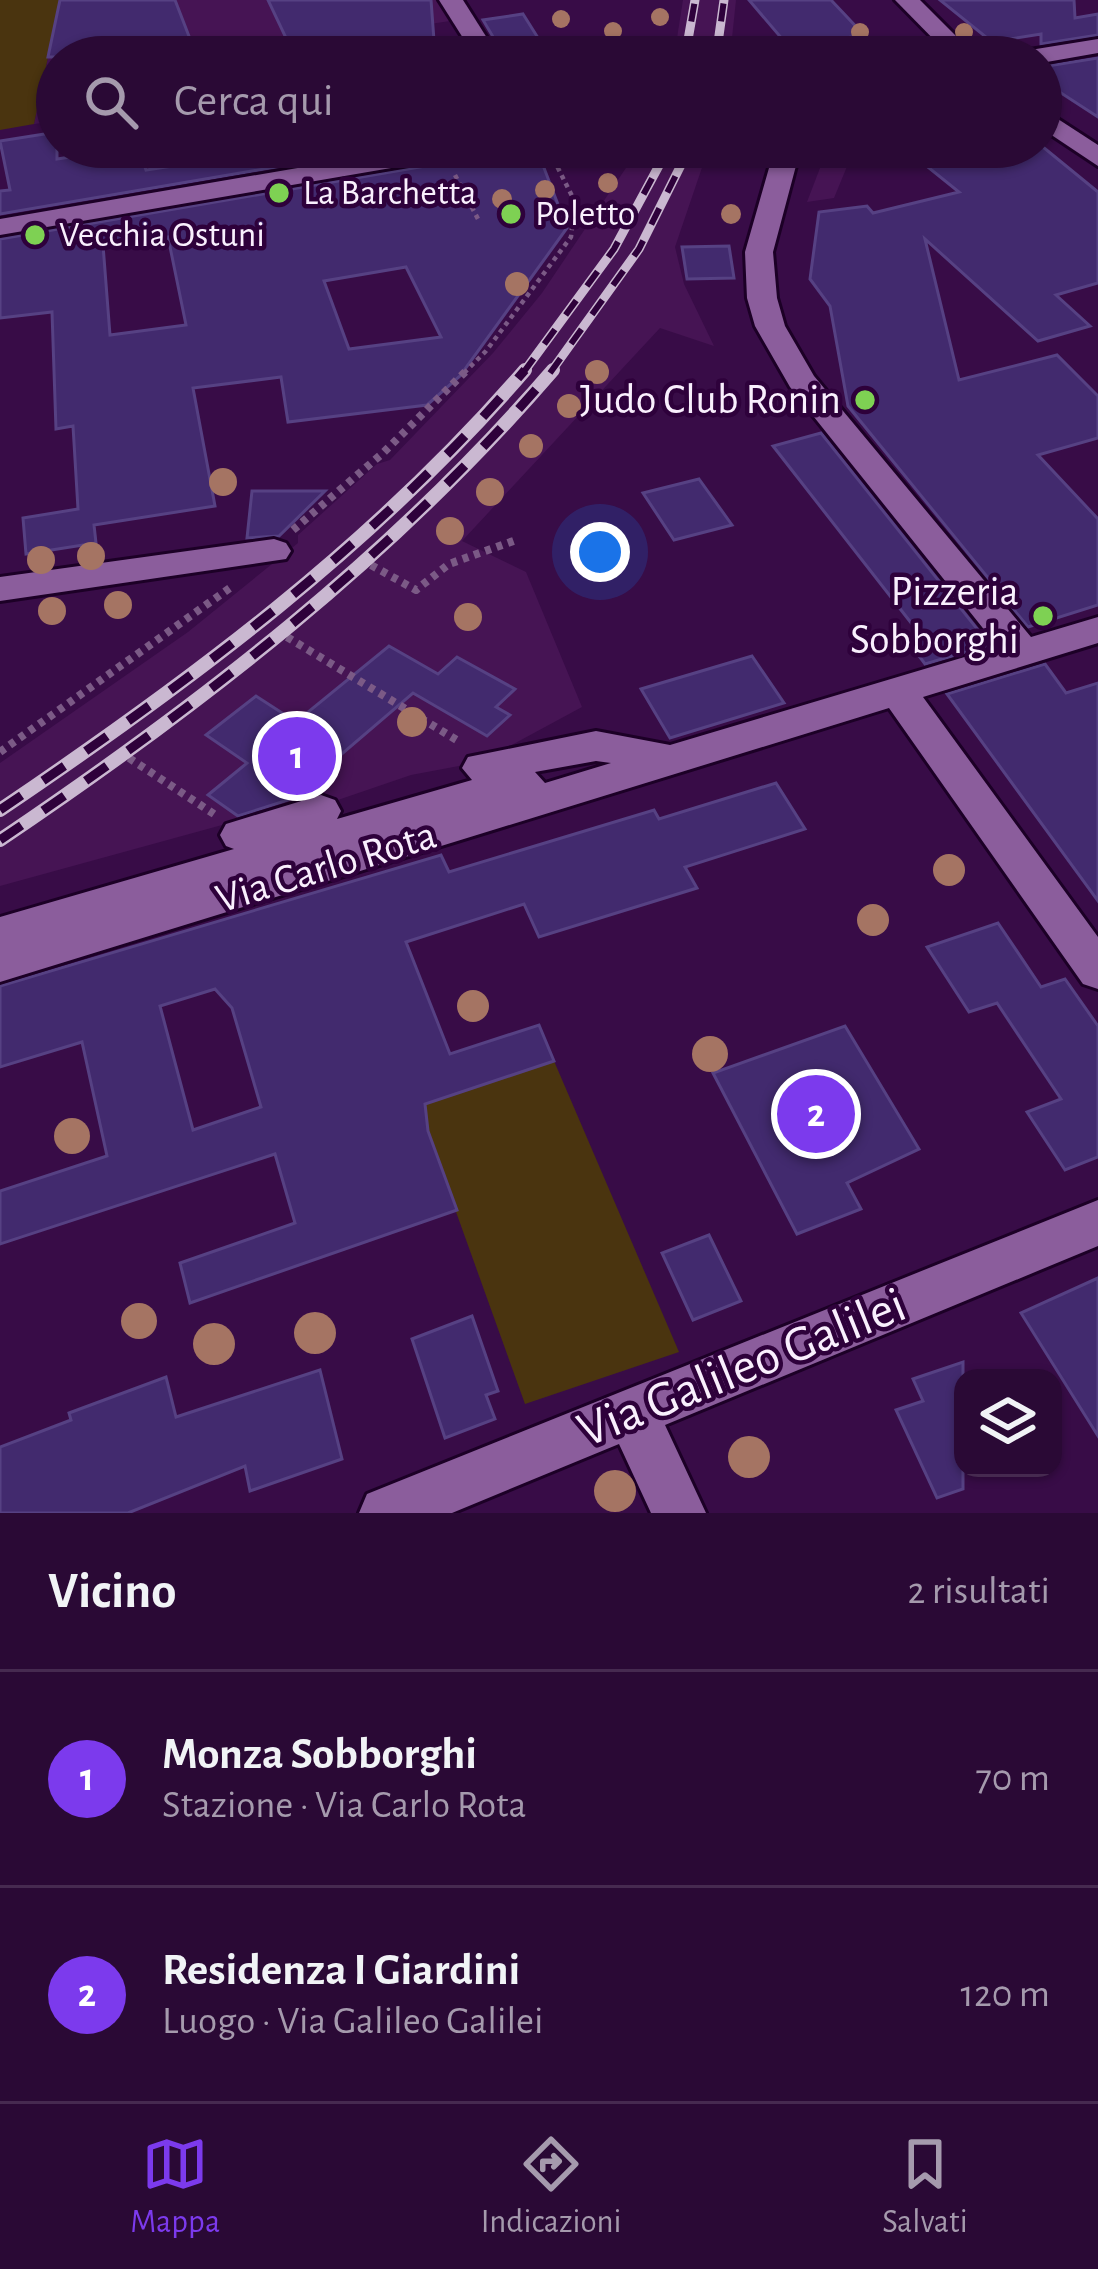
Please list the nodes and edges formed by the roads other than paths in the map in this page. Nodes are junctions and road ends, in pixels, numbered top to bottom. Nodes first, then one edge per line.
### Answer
1 (451, 0) edge
2 (907, 0) edge
3 (474, 36) edge
4 (943, 36) edge
5 (1098, 46) edge
6 (1062, 52) edge
7 (1062, 131) edge
8 (1098, 158) edge
9 (344, 168) edge
10 (782, 168) edge
11 (0, 227) edge
12 (274, 551) road end
13 (0, 589) edge
14 (1098, 630) edge
15 (1023, 652) junction
16 (897, 689) junction
17 (659, 760) junction
18 (234, 829) road end
19 (0, 935) edge
20 (0, 964) edge
21 (1098, 971) edge
22 (1098, 1222) edge
23 (632, 1414) junction
24 (386, 1513) edge
25 (679, 1513) edge

1 - 3 street
2 - 4 street
5 - 6 street
7 - 8 street
9 - 11 street
10 - 15 street
12 - 13 street
14 - 15 street, Via Carlo Rota
15 - 16 street, Via Carlo Rota
16 - 17 street, Via Carlo Rota
16 - 21 street
17 - 18 street
17 - 19 street, Via Carlo Rota
17 - 20 street, Via Carlo Rota
22 - 23 street, Via Galileo Galilei
23 - 24 street, Via Galileo Galilei
23 - 25 street

